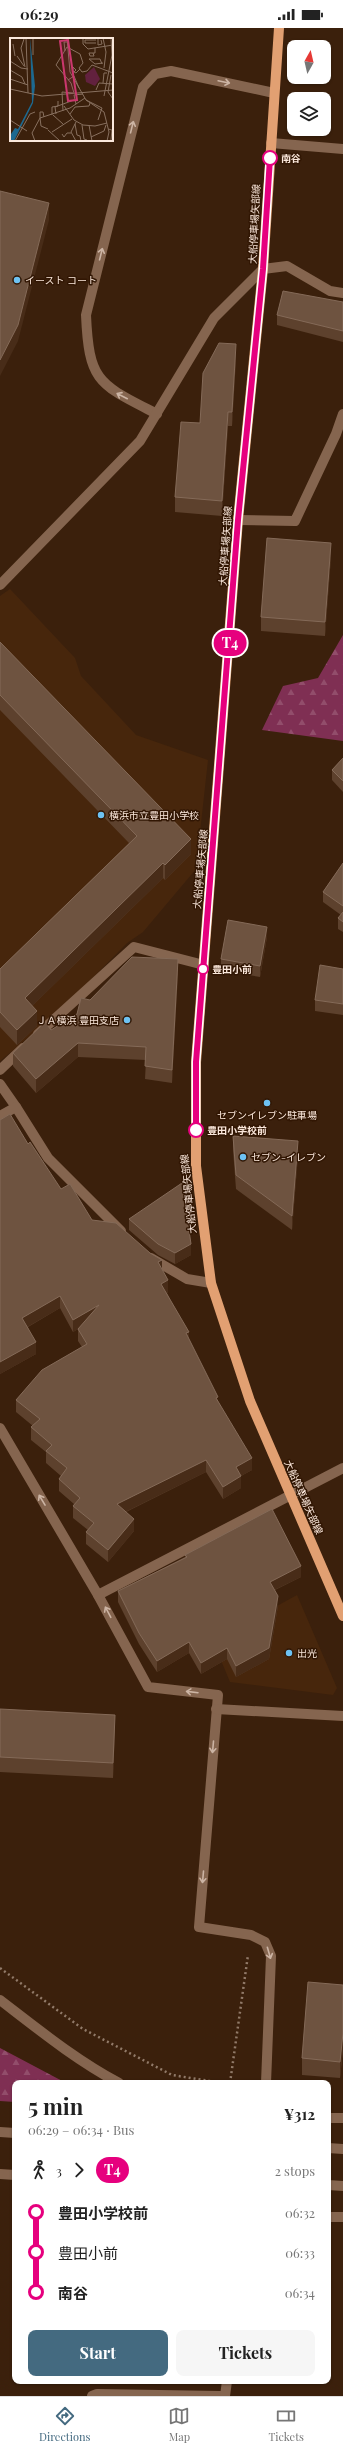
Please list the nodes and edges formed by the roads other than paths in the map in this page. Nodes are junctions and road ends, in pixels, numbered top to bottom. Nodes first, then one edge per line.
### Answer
1 (279, 28) edge
2 (274, 93) junction
3 (271, 143) junction
4 (343, 149) edge
5 (263, 269) junction
6 (343, 293) edge
7 (156, 414) junction
8 (343, 414) edge
9 (238, 520) junction
10 (0, 585) edge
11 (204, 965) junction
12 (0, 1070) edge
13 (0, 1084) edge
14 (16, 1107) junction
15 (0, 1116) edge
16 (126, 1236) edge
17 (143, 1250) edge
18 (211, 1283) junction
19 (0, 1428) edge
20 (343, 1468) edge
21 (289, 1494) junction
22 (98, 1595) junction
23 (343, 1616) edge
24 (216, 1709) junction
25 (343, 1716) edge
26 (0, 2000) edge
27 (114, 2080) edge
28 (266, 2080) edge
29 (331, 2118) edge
30 (343, 2118) edge
31 (0, 2132) edge
32 (12, 2133) edge
33 (331, 2148) edge
34 (343, 2149) edge
35 (0, 2174) edge
36 (12, 2175) edge
37 (331, 2185) edge
38 (343, 2186) edge
39 (331, 2216) edge
40 (343, 2217) edge
41 (227, 2384) edge
42 (92, 2396) edge
43 (222, 2396) edge
44 (226, 2396) edge

1 - 2 main road, 大船停車場矢部線
2 - 3 main road, 大船停車場矢部線
7 -> 2 street
3 - 4 street
3 - 5 main road, 大船停車場矢部線
5 - 6 street
5 - 7 street
5 - 9 main road, 大船停車場矢部線
7 - 10 street
8 - 9 street
9 - 11 main road, 大船停車場矢部線
11 - 12 street
11 - 18 main road, 大船停車場矢部線
13 - 14 street
14 - 15 street
14 - 16 street
17 - 18 street
18 - 21 main road, 大船停車場矢部線
22 -> 19 street
20 - 21 street
21 - 22 street
21 - 23 main road, 大船停車場矢部線
24 -> 22 street
24 - 25 street
24 -> 28 street
26 - 27 street
29 - 30 street
31 - 32 street
33 - 34 street
35 - 36 street
37 - 38 street
39 - 40 street
41 - 44 street
42 - 43 street

